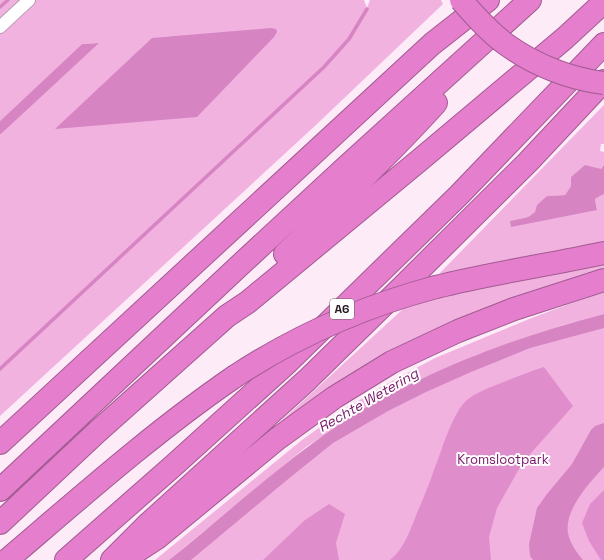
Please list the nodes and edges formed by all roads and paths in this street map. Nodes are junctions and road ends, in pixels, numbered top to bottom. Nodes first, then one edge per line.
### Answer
1 (29, 0) edge
2 (461, 0) edge
3 (471, 0) edge
4 (488, 0) edge
5 (604, 2) edge
6 (523, 7) edge
7 (0, 27) edge
8 (432, 44) junction
9 (604, 44) edge
10 (604, 82) edge
11 (604, 253) edge
12 (604, 280) edge
13 (227, 316) junction
14 (0, 443) edge
15 (0, 490) edge
16 (0, 522) edge
17 (7, 560) edge
18 (66, 560) edge
19 (112, 560) edge
20 (124, 560) edge

1 - 7 street
2 - 10 highway, A6, bridge
3 - 8 highway
4 - 8 highway
5 - 13 highway
6 - 13 highway
6 - 15 highway
8 - 14 highway
9 - 18 highway, A6
10 - 19 highway, A6
11 - 17 highway, A6, bridge
12 - 20 highway
13 - 16 highway

